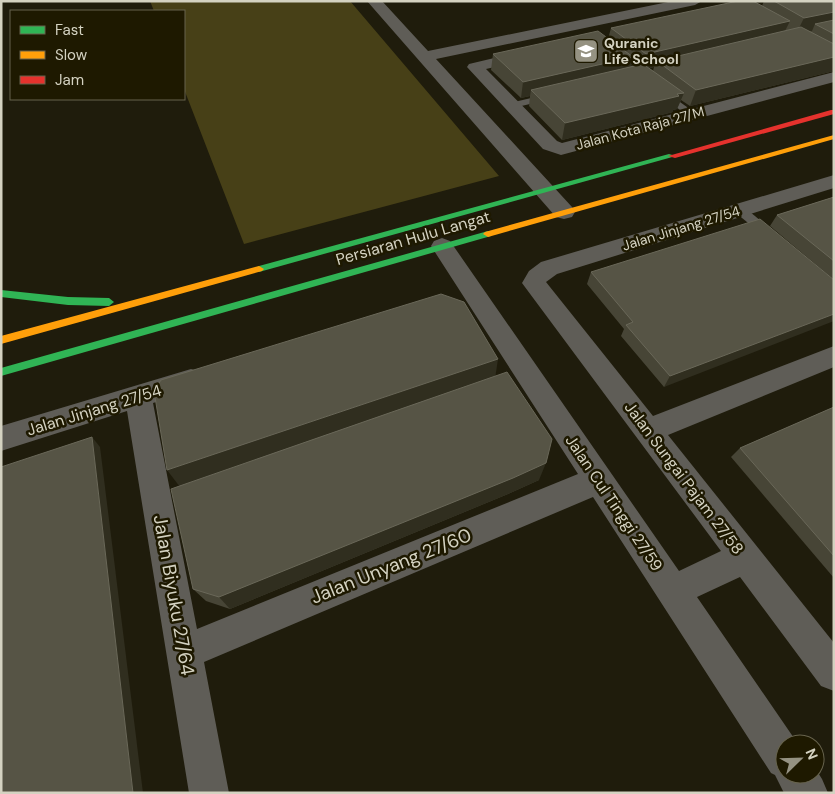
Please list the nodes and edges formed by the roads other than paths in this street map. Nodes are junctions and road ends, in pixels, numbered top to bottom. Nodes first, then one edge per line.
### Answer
1 (374, 1) edge
2 (695, 1) edge
3 (576, 26) junction
4 (594, 40) edge
5 (547, 50) edge
6 (424, 57) junction
7 (834, 77) edge
8 (654, 86) edge
9 (557, 95) edge
10 (513, 105) junction
11 (834, 112) edge
12 (475, 113) junction
13 (691, 114) junction
14 (834, 137) edge
15 (834, 181) edge
16 (545, 191) junction
17 (740, 210) junction
18 (564, 212) junction
19 (776, 241) edge
20 (442, 246) junction
21 (534, 283) joint
22 (1, 294) edge
23 (137, 303) junction
24 (1, 340) edge
25 (834, 356) edge
26 (1, 372) edge
27 (212, 373) edge
28 (138, 397) junction
29 (648, 431) junction
30 (1, 439) edge
31 (599, 480) junction
32 (745, 557) junction
33 (673, 591) junction
34 (184, 652) junction
35 (834, 672) edge
36 (775, 744) edge
37 (209, 793) edge

1 - 6 street
2 - 3 street
3 - 4 street
3 - 6 street
5 - 10 street, Jalan Kota Raja 27/M
6 - 12 street
7 - 13 street, Jalan Kota Raja 27/M
8 - 13 lane
9 - 10 lane
10 - 12 street
10 - 13 street, Jalan Kota Raja 27/M
11 - 16 main road, Persiaran Hulu Langat
12 - 16 street
14 - 18 main road, Persiaran Hulu Langat
15 - 17 street, Jalan Jinjang 27/54
16 - 18 street
16 - 23 main road, Persiaran Hulu Langat
17 - 19 lane
17 - 21 street, Jalan Jinjang 27/54
18 - 20 main road, Persiaran Hulu Langat
20 - 26 main road, Persiaran Hulu Langat
20 - 31 street, Jalan Cul Tinggi 27/59
21 - 29 street, Jalan Sungai Pajam 27/58
22 - 23 main road
23 - 24 main road, Persiaran Hulu Langat
25 - 29 street
27 - 28 street, Jalan Jinjang 27/54
28 - 30 street, Jalan Jinjang 27/54
28 - 34 street, Jalan Biyuku 27/64
29 - 32 street, Jalan Sungai Pajam 27/58
31 - 33 street, Jalan Cul Tinggi 27/59
31 - 34 street, Jalan Unyang 27/60
32 - 33 street
32 - 35 street, Jalan Sungai Pajam 27/58
33 - 36 street, Jalan Cul Tinggi 27/59
34 - 37 street, Jalan Biyuku 27/64

